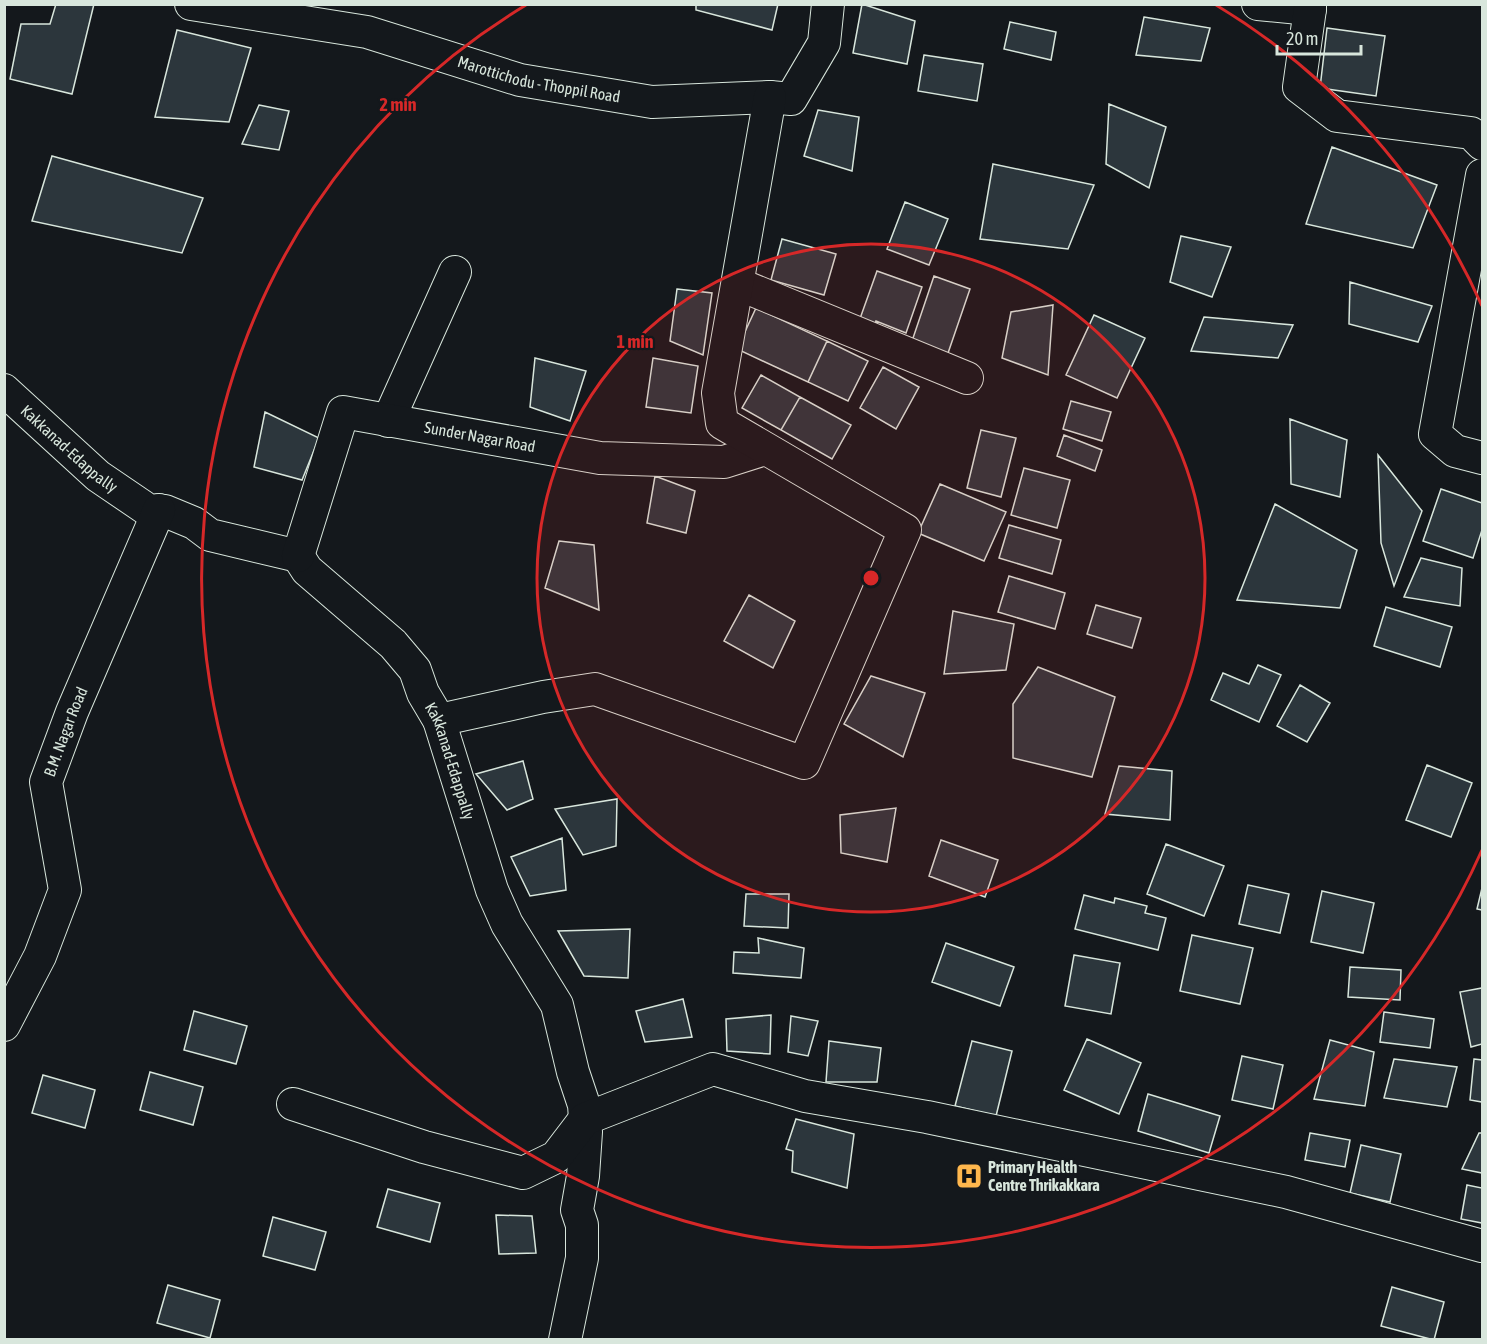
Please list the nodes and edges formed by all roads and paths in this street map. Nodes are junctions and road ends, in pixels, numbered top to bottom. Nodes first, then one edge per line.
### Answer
1 (190, 4) edge
2 (828, 4) edge
3 (1258, 4) edge
4 (1310, 7) edge
5 (770, 97) junction
6 (1482, 144) edge
7 (1482, 175) edge
8 (455, 272) dead end
9 (738, 284) junction
10 (967, 378) dead end
11 (4, 390) edge
12 (388, 421) junction
13 (765, 449) junction
14 (1482, 458) edge
15 (159, 510) junction
16 (298, 556) junction
17 (439, 720) junction
18 (4, 1025) edge
19 (293, 1104) dead end
20 (585, 1119) junction
21 (1482, 1246) edge
22 (565, 1340) edge

1 - 5 street, Marottichodu - Thoppil Road
2 - 5 street, Marottichodu - Thoppil Road
3 - 4 street
4 - 6 street
5 - 9 street
7 - 14 street
8 - 12 street
9 - 10 street
9 - 13 street
11 - 15 street, Kakkanad-Edappally
12 - 13 street, Sunder Nagar Road
12 - 16 street, Sunder Nagar Road
13 - 17 street
15 - 16 street, Kakkanad-Edappally
15 - 18 street, B.M. Nagar Road
16 - 17 street, Kakkanad-Edappally
17 - 20 street, Kakkanad-Edappally
19 - 20 street
20 - 21 street
20 - 22 street, Kakkanad-Edappally

